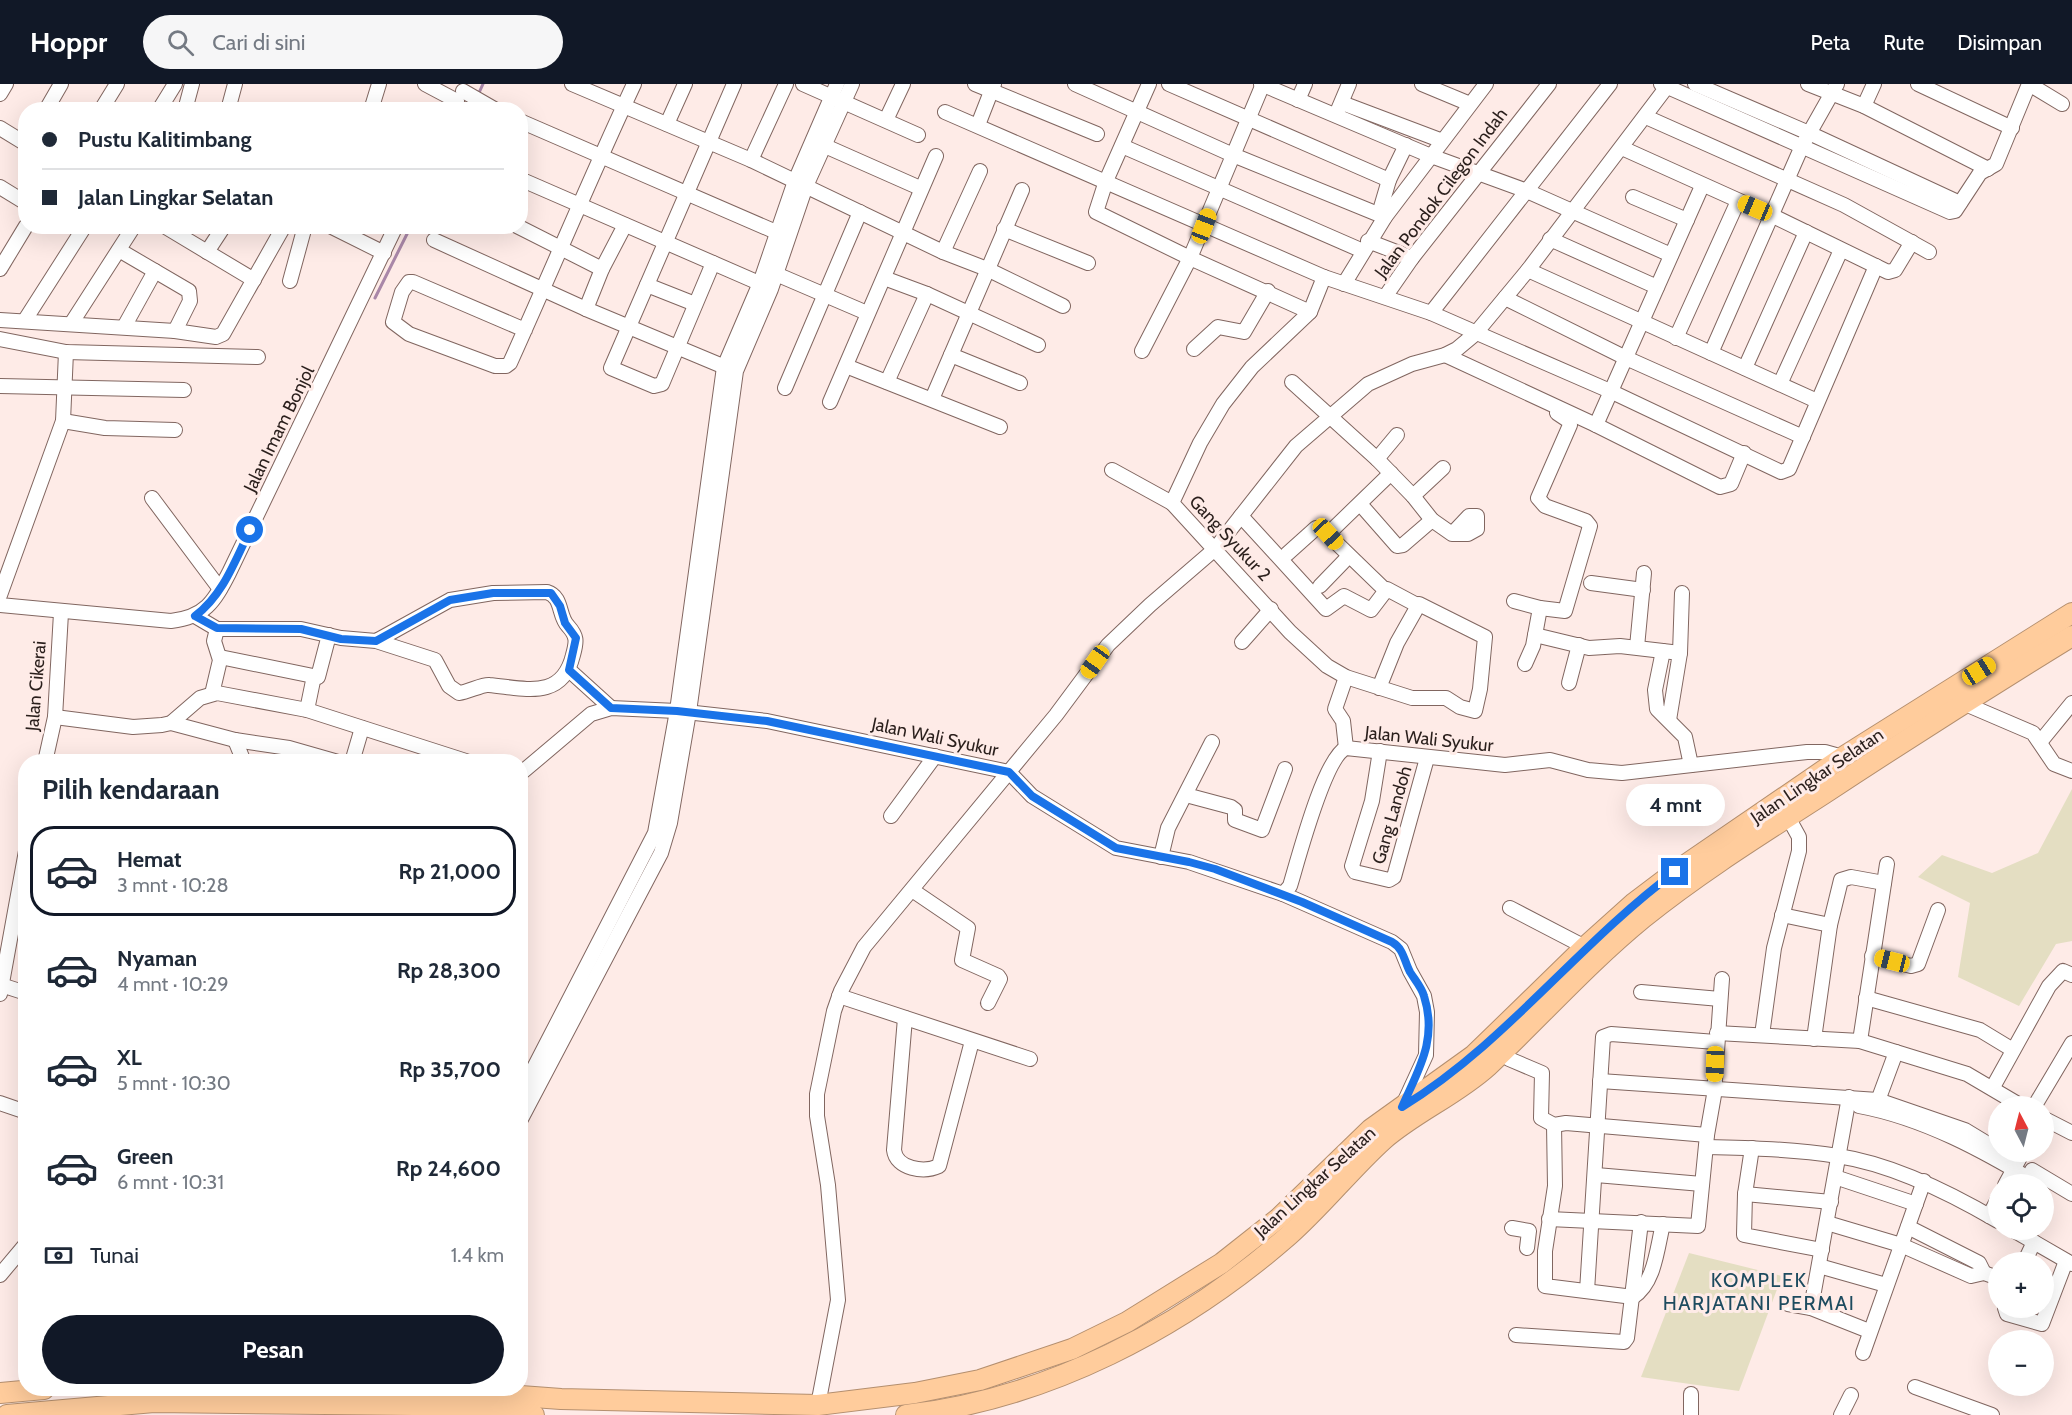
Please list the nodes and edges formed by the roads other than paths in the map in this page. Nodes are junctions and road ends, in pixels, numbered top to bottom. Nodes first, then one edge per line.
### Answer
1 (6, 84) edge
2 (61, 84) edge
3 (117, 84) edge
4 (175, 84) edge
5 (192, 84) edge
6 (235, 84) edge
7 (379, 84) edge
8 (572, 84) edge
9 (634, 84) edge
10 (685, 84) edge
11 (734, 84) edge
12 (786, 84) edge
13 (804, 84) edge
14 (852, 84) edge
15 (903, 84) edge
16 (975, 84) edge
17 (1075, 84) edge
18 (1149, 84) edge
19 (1168, 84) edge
20 (1262, 84) edge
21 (1305, 84) edge
22 (1349, 84) edge
23 (1422, 84) edge
24 (1486, 84) edge
25 (1549, 84) edge
26 (1610, 84) edge
27 (1695, 84) edge
28 (1808, 84) edge
29 (1874, 84) edge
30 (1918, 84) edge
31 (432, 85) edge
32 (1666, 85) edge
33 (993, 88) edge
34 (1834, 89) edge
35 (0, 94) edge
36 (838, 95) edge
37 (470, 99) edge
38 (1298, 100) junction
39 (51, 102) edge
40 (107, 102) edge
41 (164, 102) edge
42 (187, 102) edge
43 (230, 102) edge
44 (373, 102) edge
45 (1470, 104) junction
46 (2062, 104) dead end
47 (1864, 106) junction
48 (623, 107) junction
49 (1339, 109) junction
50 (1138, 111) junction
51 (945, 112) dead end
52 (1646, 117) junction
53 (1248, 119) junction
54 (886, 120) junction
55 (667, 124) junction
56 (528, 125) edge
57 (978, 125) junction
58 (0, 128) edge
59 (2012, 128) junction
60 (1809, 133) junction
61 (1097, 134) dead end
62 (918, 135) dead end
63 (18, 139) edge
64 (1440, 140) junction
65 (710, 143) junction
66 (1406, 145) junction
67 (825, 146) junction
68 (1122, 146) junction
69 (1802, 146) junction
70 (1622, 148) junction
71 (1233, 155) junction
72 (936, 156) dead end
73 (1431, 156) junction
74 (600, 157) junction
75 (751, 160) junction
76 (1988, 169) junction
77 (980, 171) dead end
78 (1479, 171) junction
79 (1788, 179) junction
80 (1389, 180) junction
81 (528, 181) edge
82 (1106, 181) junction
83 (800, 184) junction
84 (1702, 186) junction
85 (0, 187) edge
86 (920, 188) junction
87 (1218, 188) junction
88 (1022, 190) dead end
89 (1527, 190) junction
90 (686, 194) junction
91 (1633, 197) dead end
92 (18, 198) edge
93 (1738, 201) junction
94 (582, 205) junction
95 (1957, 207) junction
96 (1572, 210) junction
97 (860, 212) junction
98 (1382, 215) junction
99 (1773, 216) junction
100 (1687, 220) junction
101 (625, 225) junction
102 (1204, 226) junction
103 (1004, 229) junction
104 (528, 232) edge
105 (1806, 232) junction
106 (902, 233) junction
107 (21, 234) edge
108 (80, 234) edge
109 (129, 234) edge
110 (177, 234) edge
111 (219, 234) edge
112 (280, 234) edge
113 (303, 234) edge
114 (346, 234) edge
115 (392, 234) edge
116 (782, 235) junction
117 (1550, 239) junction
118 (434, 240) dead end
119 (1912, 242) junction
120 (666, 244) junction
121 (1366, 246) junction
122 (561, 248) junction
123 (119, 250) junction
124 (1841, 250) junction
125 (207, 252) junction
126 (943, 252) junction
127 (1929, 252) dead end
128 (384, 253) junction
129 (1671, 255) junction
130 (1190, 258) junction
131 (1412, 258) junction
132 (714, 263) junction
133 (1088, 263) dead end
134 (1876, 266) junction
135 (0, 269) edge
136 (602, 269) junction
137 (987, 269) junction
138 (1528, 270) junction
139 (155, 271) junction
140 (776, 274) junction
141 (1324, 277) junction
142 (884, 278) junction
143 (254, 280) junction
144 (290, 281) dead end
145 (1344, 284) junction
146 (647, 285) junction
147 (765, 286) junction
148 (1657, 287) junction
149 (544, 289) junction
150 (1268, 291) junction
151 (826, 294) junction
152 (927, 294) junction
153 (1385, 297) junction
154 (1505, 298) junction
155 (695, 304) junction
156 (1064, 306) dead end
157 (586, 309) junction
158 (970, 312) junction
159 (1310, 312) junction
160 (867, 313) junction
161 (1431, 313) junction
162 (0, 320) edge
163 (25, 320) junction
164 (1641, 322) junction
165 (71, 324) junction
166 (628, 326) junction
167 (124, 327) junction
168 (525, 330) junction
169 (175, 331) junction
170 (1475, 334) junction
171 (1677, 338) junction
172 (0, 339) edge
173 (1038, 345) dead end
174 (678, 346) junction
175 (1194, 349) dead end
176 (66, 351) junction
177 (1142, 351) dead end
178 (1711, 353) junction
179 (951, 355) junction
180 (1445, 355) junction
181 (258, 357) dead end
182 (1626, 358) junction
183 (846, 366) junction
184 (1745, 368) junction
185 (730, 369) junction
186 (887, 382) junction
187 (1292, 382) dead end
188 (1020, 383) dead end
189 (1780, 384) junction
190 (0, 386) edge
191 (65, 386) junction
192 (785, 388) dead end
193 (184, 390) dead end
194 (1610, 391) junction
195 (1533, 396) junction
196 (932, 399) junction
197 (1817, 401) junction
198 (830, 402) dead end
199 (1332, 417) junction
200 (63, 421) junction
201 (1596, 425) junction
202 (1000, 427) dead end
203 (175, 430) dead end
204 (1397, 435) dead end
205 (1803, 437) junction
206 (1744, 453) junction
207 (1377, 459) junction
208 (1443, 468) dead end
209 (1112, 470) dead end
210 (1391, 473) junction
211 (1413, 496) junction
212 (152, 498) dead end
213 (1172, 503) junction
214 (1361, 505) junction
215 (1241, 516) junction
216 (1432, 520) junction
217 (1328, 534) junction
218 (1452, 534) dead end
219 (1215, 549) junction
220 (1287, 554) dead end
221 (1349, 556) junction
222 (1644, 573) dead end
223 (1591, 583) dead end
224 (1320, 586) dead end
225 (1383, 588) dead end
226 (220, 589) junction
227 (1643, 590) junction
228 (1682, 593) dead end
229 (0, 596) edge
230 (1514, 601) dead end
231 (0, 605) edge
232 (1418, 606) junction
233 (1540, 608) junction
234 (1271, 609) junction
235 (61, 613) junction
236 (2072, 613) edge
237 (207, 624) junction
238 (329, 635) junction
239 (1535, 635) junction
240 (2072, 636) edge
241 (376, 641) junction
242 (1242, 642) dead end
243 (1579, 645) junction
244 (1637, 647) junction
245 (1663, 651) junction
246 (1680, 653) junction
247 (220, 657) junction
248 (1525, 664) dead end
249 (569, 670) junction
250 (316, 676) junction
251 (1346, 677) junction
252 (1569, 683) dead end
253 (1379, 688) junction
254 (212, 694) junction
255 (1963, 703) junction
256 (2072, 703) edge
257 (55, 706) junction
258 (611, 708) junction
259 (307, 710) junction
260 (683, 712) junction
261 (1669, 720) junction
262 (171, 723) junction
263 (362, 728) junction
264 (235, 740) junction
265 (2041, 741) junction
266 (1212, 742) dead end
267 (1346, 748) junction
268 (1380, 751) junction
269 (46, 754) edge
270 (241, 754) edge
271 (305, 754) edge
272 (354, 754) edge
273 (444, 754) edge
274 (935, 756) junction
275 (1843, 757) junction
276 (1427, 758) junction
277 (1690, 765) junction
278 (528, 767) edge
279 (1285, 769) dead end
280 (2072, 771) edge
281 (1009, 772) junction
282 (1186, 795) junction
283 (891, 816) dead end
284 (1788, 817) junction
285 (1161, 857) junction
286 (1887, 864) dead end
287 (1884, 883) junction
288 (18, 888) edge
289 (912, 890) junction
290 (1283, 894) junction
291 (1510, 909) dead end
292 (1938, 910) dead end
293 (1782, 915) junction
294 (1830, 925) junction
295 (1585, 947) junction
296 (1872, 956) junction
297 (2, 962) edge
298 (2069, 971) edge
299 (1564, 980) junction
300 (1722, 980) dead end
301 (1, 989) edge
302 (18, 992) edge
303 (1641, 992) dead end
304 (839, 996) junction
305 (1866, 998) junction
306 (1720, 999) junction
307 (988, 1003) dead end
308 (904, 1018) junction
309 (1762, 1035) junction
310 (1716, 1037) junction
311 (1814, 1039) junction
312 (972, 1041) junction
313 (1860, 1041) junction
314 (2072, 1043) edge
315 (2013, 1050) junction
316 (1896, 1052) junction
317 (1030, 1059) dead end
318 (1509, 1059) dead end
319 (528, 1080) edge
320 (1600, 1081) junction
321 (1993, 1087) junction
322 (1711, 1090) junction
323 (2006, 1096) edge
324 (2041, 1096) edge
325 (1849, 1101) junction
326 (0, 1103) edge
327 (1876, 1105) junction
328 (528, 1107) edge
329 (1410, 1108) junction
330 (18, 1109) edge
331 (2054, 1124) edge
332 (1554, 1125) junction
333 (1595, 1127) junction
334 (2072, 1133) edge
335 (1706, 1141) junction
336 (1988, 1144) edge
337 (1752, 1148) junction
338 (1988, 1150) edge
339 (1840, 1156) junction
340 (2019, 1162) edge
341 (2020, 1162) edge
342 (1596, 1174) junction
343 (2030, 1174) edge
344 (1835, 1178) junction
345 (1924, 1181) junction
346 (1702, 1184) junction
347 (2054, 1193) edge
348 (1745, 1194) junction
349 (2072, 1194) edge
350 (1831, 1202) junction
351 (1916, 1204) junction
352 (2072, 1204) edge
353 (1988, 1215) edge
354 (1549, 1219) junction
355 (1593, 1221) junction
356 (1641, 1222) junction
357 (1827, 1223) junction
358 (1664, 1224) junction
359 (1908, 1227) junction
360 (1512, 1228) dead end
361 (2030, 1240) edge
362 (2034, 1242) junction
363 (1901, 1245) junction
364 (1513, 1247) dead end
365 (1527, 1248) junction
366 (1822, 1250) junction
367 (1545, 1251) junction
368 (2029, 1252) edge
369 (18, 1254) edge
370 (2069, 1262) edge
371 (1819, 1266) junction
372 (1984, 1273) junction
373 (1988, 1274) edge
374 (0, 1275) edge
375 (1886, 1285) junction
376 (1587, 1291) junction
377 (1633, 1297) junction
378 (2054, 1298) edge
379 (1788, 1304) dead end
380 (1811, 1308) junction
381 (2020, 1318) edge
382 (2046, 1318) edge
383 (1869, 1331) junction
384 (1516, 1335) dead end
385 (1863, 1353) dead end
386 (1914, 1387) dead end
387 (18, 1391) edge
388 (0, 1393) edge
389 (1691, 1394) dead end
390 (1851, 1395) dead end
391 (528, 1396) edge
392 (433, 1398) edge
393 (818, 1405) junction
394 (7, 1415) edge
395 (534, 1415) edge
396 (906, 1415) edge
397 (1691, 1415) edge
398 (1841, 1415) edge
399 (1992, 1415) edge

1 - 35 street
2 - 39 street
3 - 40 street
4 - 41 street
5 - 42 street
6 - 43 street
7 - 44 street
8 - 48 street
9 - 48 street
10 - 55 street
11 - 65 street
12 - 75 street
13 - 36 street
14 - 36 street
15 - 54 street
16 - 33 street
17 - 50 street
18 - 50 street
19 - 53 street
20 - 38 street
20 - 53 street
21 - 38 street
22 - 49 street
23 - 45 street
24 - 45 street
25 - 78 street, Jalan Pondok Cilegon Indah
26 - 89 street
27 - 60 street
28 - 34 street
29 - 47 street
30 - 59 street
31 - 37 street
32 - 52 street
32 - 69 street
33 - 57 street
33 - 61 street
34 - 47 street
34 - 60 street
36 - 54 street
36 - 67 street
36 - 83 street
38 - 49 street
45 - 64 street
46 - 59 street
47 - 76 street
48 - 55 street
48 - 74 street
49 - 64 street
49 - 66 street
50 - 68 street
50 - 71 street
51 - 57 street
52 - 70 street
52 - 79 street
53 - 71 street
53 - 80 street
54 - 62 street
55 - 65 street
56 - 74 street
57 - 82 street
58 - 63 street
59 - 76 street
60 - 69 street
60 - 95 street
64 - 73 street
65 - 75 street
65 - 90 street
66 - 73 street
66 - 80 street
67 - 83 street
67 - 86 street
68 - 82 street
68 - 87 street
69 - 79 street
69 - 95 street
70 - 84 street
70 - 96 street
71 - 87 street
71 - 98 street
72 - 86 street
73 - 78 street
73 - 98 street
74 - 90 street
74 - 94 street
75 - 83 street
76 - 95 street
77 - 126 street
78 - 89 street
78 - 131 street, Jalan Pondok Cilegon Indah
79 - 99 street
79 - 119 street
80 - 98 street
81 - 94 street
82 - 102 street
82 - 130 street
83 - 97 street
83 - 116 street
84 - 93 street
84 - 100 street
85 - 92 street
86 - 106 street
87 - 102 street
87 - 121 street
88 - 103 street
89 - 96 street
89 - 161 street
90 - 116 street
90 - 120 street
91 - 100 street
93 - 99 street
93 - 171 street
94 - 101 street
94 - 122 street
96 - 117 street
96 - 129 street
97 - 106 street
97 - 151 street
98 - 121 street
99 - 105 street
99 - 178 street
100 - 129 street
101 - 120 street
101 - 136 street
102 - 130 street
102 - 141 street
103 - 133 street
103 - 137 street
104 - 122 street
105 - 124 street
105 - 184 street
106 - 126 street
106 - 142 street
107 - 135 street
108 - 163 street
109 - 123 street
110 - 125 street
111 - 125 street
112 - 143 street
113 - 144 street
114 - 128 street
115 - 128 street, Jalan Imam Bonjol
116 - 140 street
116 - 147 street
117 - 138 street
117 - 148 street
118 - 149 street
119 - 127 street
119 - 134 street
120 - 132 street
120 - 146 street
121 - 131 street
121 - 145 street
122 - 136 street
122 - 149 street
123 - 139 street
123 - 165 street
124 - 134 street
124 - 189 street
125 - 143 street
126 - 137 street
128 - 226 street, Jalan Imam Bonjol
129 - 148 street
130 - 150 street
130 - 177 street
131 - 153 street, Jalan Pondok Cilegon Indah
132 - 147 street
132 - 155 street
134 - 197 street
136 - 157 street
137 - 156 street
137 - 158 street
138 - 154 street
138 - 164 street
139 - 167 street
139 - 169 street
140 - 147 street
140 - 151 street
141 - 145 street
141 - 159 street, Gang Syukur 2
142 - 152 street
142 - 160 street
143 - 169 street
145 - 153 street
146 - 155 street
146 - 166 street
147 - 185 street
148 - 164 street
149 - 157 street
149 - 168 street
150 - 159 street
150 - 175 street
151 - 160 street
151 - 192 street
152 - 158 street
152 - 186 street
153 - 161 street
154 - 170 street
154 - 182 street
155 - 174 street
157 - 166 street
158 - 173 street
158 - 179 street
159 - 213 street, Gang Syukur 2
160 - 183 street
161 - 170 street
162 - 163 street
163 - 165 street
164 - 171 street
164 - 182 street
165 - 167 street
166 - 174 street
166 - 174 street
167 - 169 street
168 - 168 street
170 - 180 street
170 - 194 street
171 - 178 street
172 - 176 street
174 - 185 street
176 - 181 street
176 - 191 street
178 - 184 street
179 - 188 street
179 - 196 street
180 - 195 street
180 - 199 street
182 - 194 street
182 - 205 street
183 - 186 street
183 - 198 street
184 - 189 street
185 - 260 street
186 - 196 street
187 - 199 street
189 - 197 street
190 - 191 street
191 - 193 street
191 - 200 street
194 - 201 street
194 - 206 street
195 - 201 street
195 - 233 street
196 - 202 street
197 - 205 street
199 - 207 street
199 - 215 street
200 - 203 street
200 - 229 street
201 - 206 street
204 - 207 street
205 - 206 street
207 - 210 street
208 - 211 street
209 - 213 street
210 - 211 street
210 - 214 street
211 - 216 street
212 - 226 street
213 - 219 street, Gang Syukur 2
214 - 216 street
214 - 217 street
215 - 219 street
215 - 232 street
216 - 218 street
217 - 220 street
217 - 221 street
219 - 234 street, Gang Syukur 2
219 - 281 street
221 - 224 street
221 - 225 street
222 - 227 street
223 - 227 street
226 - 237 street, Jalan Imam Bonjol
227 - 244 street
228 - 246 street
230 - 233 street
231 - 235 street
232 - 253 street
232 - 253 street, Gang Syukur 2
233 - 239 street
234 - 242 street
234 - 251 street, Gang Syukur 2
235 - 237 street
235 - 257 street, Jalan Cikerai
236 - 275 highway, Jalan Lingkar Selatan
237 - 238 street
237 - 247 street
238 - 241 street
238 - 250 street
239 - 243 street
239 - 248 street
240 - 255 highway, Jalan Lingkar Selatan
241 - 249 street
241 - 249 street
243 - 244 street
243 - 252 street
244 - 245 street
245 - 246 street
245 - 261 street
246 - 261 street
247 - 250 street
247 - 254 street
249 - 258 street
250 - 259 street
251 - 253 street, Gang Syukur 2
251 - 267 street
254 - 259 street
254 - 262 street
255 - 265 street
255 - 284 highway, Jalan Lingkar Selatan
256 - 265 street
257 - 262 street
257 - 269 street, Jalan Cikerai
258 - 260 street, Jalan Wali Syukur
258 - 278 street, Jalan Wali Syukur
259 - 263 street
260 - 274 street, Jalan Wali Syukur
260 - 319 street
260 - 328 street
261 - 277 street
262 - 264 street
263 - 272 street
263 - 273 street
264 - 270 street
264 - 271 street
265 - 280 street
266 - 282 street
267 - 268 street, Jalan Wali Syukur
267 - 290 street, Jalan Wali Syukur
268 - 276 street, Jalan Wali Syukur
268 - 276 street, Gang Landoh
274 - 281 street, Jalan Wali Syukur
274 - 283 street
275 - 277 street, Jalan Wali Syukur
275 - 295 highway, Jalan Lingkar Selatan
276 - 277 street, Jalan Wali Syukur
279 - 282 street
281 - 285 street, Jalan Wali Syukur
281 - 289 street
282 - 285 street
284 - 293 street
284 - 299 highway, Jalan Lingkar Selatan
285 - 290 street, Jalan Wali Syukur
286 - 287 street
287 - 294 street
287 - 296 street
288 - 297 street
289 - 304 street
289 - 307 street
290 - 329 street
291 - 295 street
292 - 296 street
293 - 294 street
293 - 309 street
294 - 311 street
295 - 299 highway, Jalan Lingkar Selatan
296 - 305 street
297 - 301 street
298 - 315 street
299 - 329 highway, Jalan Lingkar Selatan
300 - 306 street
301 - 302 street
303 - 306 street
304 - 308 street
304 - 393 street
305 - 313 street
305 - 315 street
306 - 310 street
308 - 312 street
308 - 312 street
309 - 310 street
309 - 311 street
310 - 320 street
310 - 322 street
311 - 313 street
312 - 317 street
313 - 316 street
314 - 324 street
315 - 321 street
316 - 321 street
316 - 327 street
318 - 332 street
320 - 322 street
320 - 333 street
321 - 323 street
322 - 325 street
322 - 335 street
325 - 327 street
325 - 339 street
326 - 330 street
327 - 336 street
327 - 338 street
329 - 393 highway, Jalan Lingkar Selatan
329 - 396 highway, Jalan Lingkar Selatan
331 - 334 street
332 - 333 street
332 - 354 street
333 - 335 street
333 - 342 street
335 - 337 street
335 - 346 street
337 - 339 street
337 - 348 street
339 - 344 street
339 - 345 street
340 - 343 street
341 - 349 street
342 - 346 street
342 - 355 street
344 - 350 street
344 - 351 street
345 - 351 street
345 - 353 street
346 - 358 street
347 - 352 street
348 - 350 street
348 - 366 street
350 - 357 street
351 - 359 street
354 - 355 street
354 - 367 street
355 - 356 street
355 - 376 street
356 - 358 street
356 - 377 street
357 - 363 street
357 - 366 street
358 - 377 street
359 - 363 street
359 - 372 street
360 - 365 street
361 - 362 street
362 - 368 street
362 - 370 street
363 - 372 street
363 - 375 street
364 - 365 street
365 - 367 street
366 - 371 street
367 - 376 street
369 - 374 street
370 - 378 street
371 - 375 street
371 - 380 street
372 - 373 street
375 - 383 street
376 - 377 street
377 - 384 street
379 - 380 street
380 - 383 street
381 - 382 street
383 - 385 street
386 - 399 street
387 - 388 highway
389 - 397 street
390 - 398 street
391 - 393 highway, Jalan Lingkar Selatan
392 - 394 highway, Jalan Lingkar Selatan
392 - 395 highway, Jalan Lingkar Selatan

